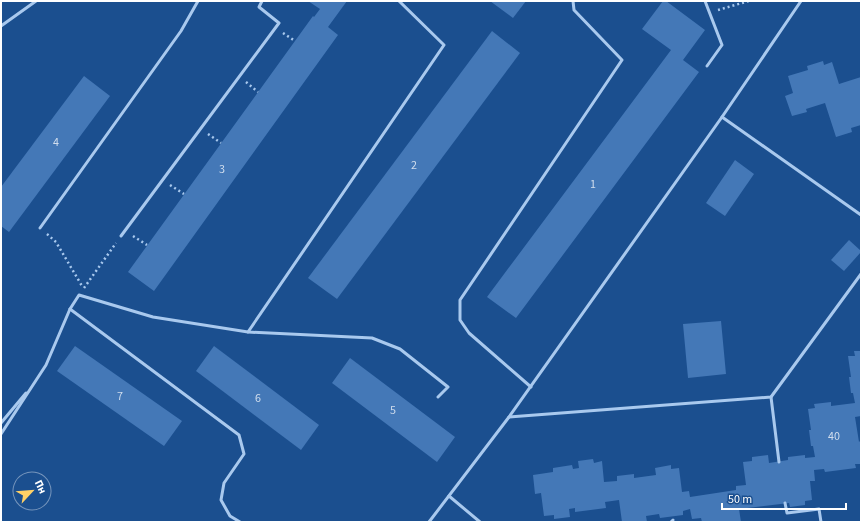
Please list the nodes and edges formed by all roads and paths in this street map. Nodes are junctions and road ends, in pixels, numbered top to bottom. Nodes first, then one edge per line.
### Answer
1 (36, 1) edge
2 (198, 1) edge
3 (262, 1) edge
4 (399, 1) edge
5 (573, 1) edge
6 (705, 1) edge
7 (749, 1) edge
8 (802, 1) edge
9 (709, 12) junction
10 (1, 26) edge
11 (707, 66) dead end
12 (238, 77) junction
13 (258, 92) dead end
14 (722, 117) junction
15 (200, 129) junction
16 (221, 143) dead end
17 (162, 180) junction
18 (184, 194) dead end
19 (861, 215) edge
20 (40, 228) joint
21 (125, 230) junction
22 (121, 236) joint
23 (147, 245) dead end
24 (861, 274) edge
25 (70, 309) junction
26 (248, 332) junction
27 (35, 382) junction
28 (531, 386) junction
29 (438, 397) dead end
30 (771, 397) junction
31 (509, 417) junction
32 (1, 422) edge
33 (1, 434) edge
34 (779, 462) dead end
35 (449, 496) junction
36 (785, 503) dead end
37 (240, 522) edge
38 (429, 522) edge
39 (480, 522) edge
40 (821, 522) edge

1 - 10 lane
2 - 20 lane
3 - 12 lane
4 - 26 lane
5 - 28 lane
6 - 9 lane
7 - 9 path
8 - 14 lane
9 - 11 lane
12 - 13 path
12 - 15 lane
14 - 19 lane
14 - 28 lane
15 - 16 path
15 - 17 lane
17 - 18 path
17 - 21 lane
20 - 22 path
21 - 22 lane
21 - 23 path
24 - 30 lane
25 - 26 lane
25 - 27 lane
25 - 37 lane
26 - 29 lane
27 - 32 lane
27 - 33 lane
28 - 31 lane
30 - 31 lane
30 - 34 lane
31 - 35 lane
35 - 38 lane
35 - 39 lane
36 - 40 lane

